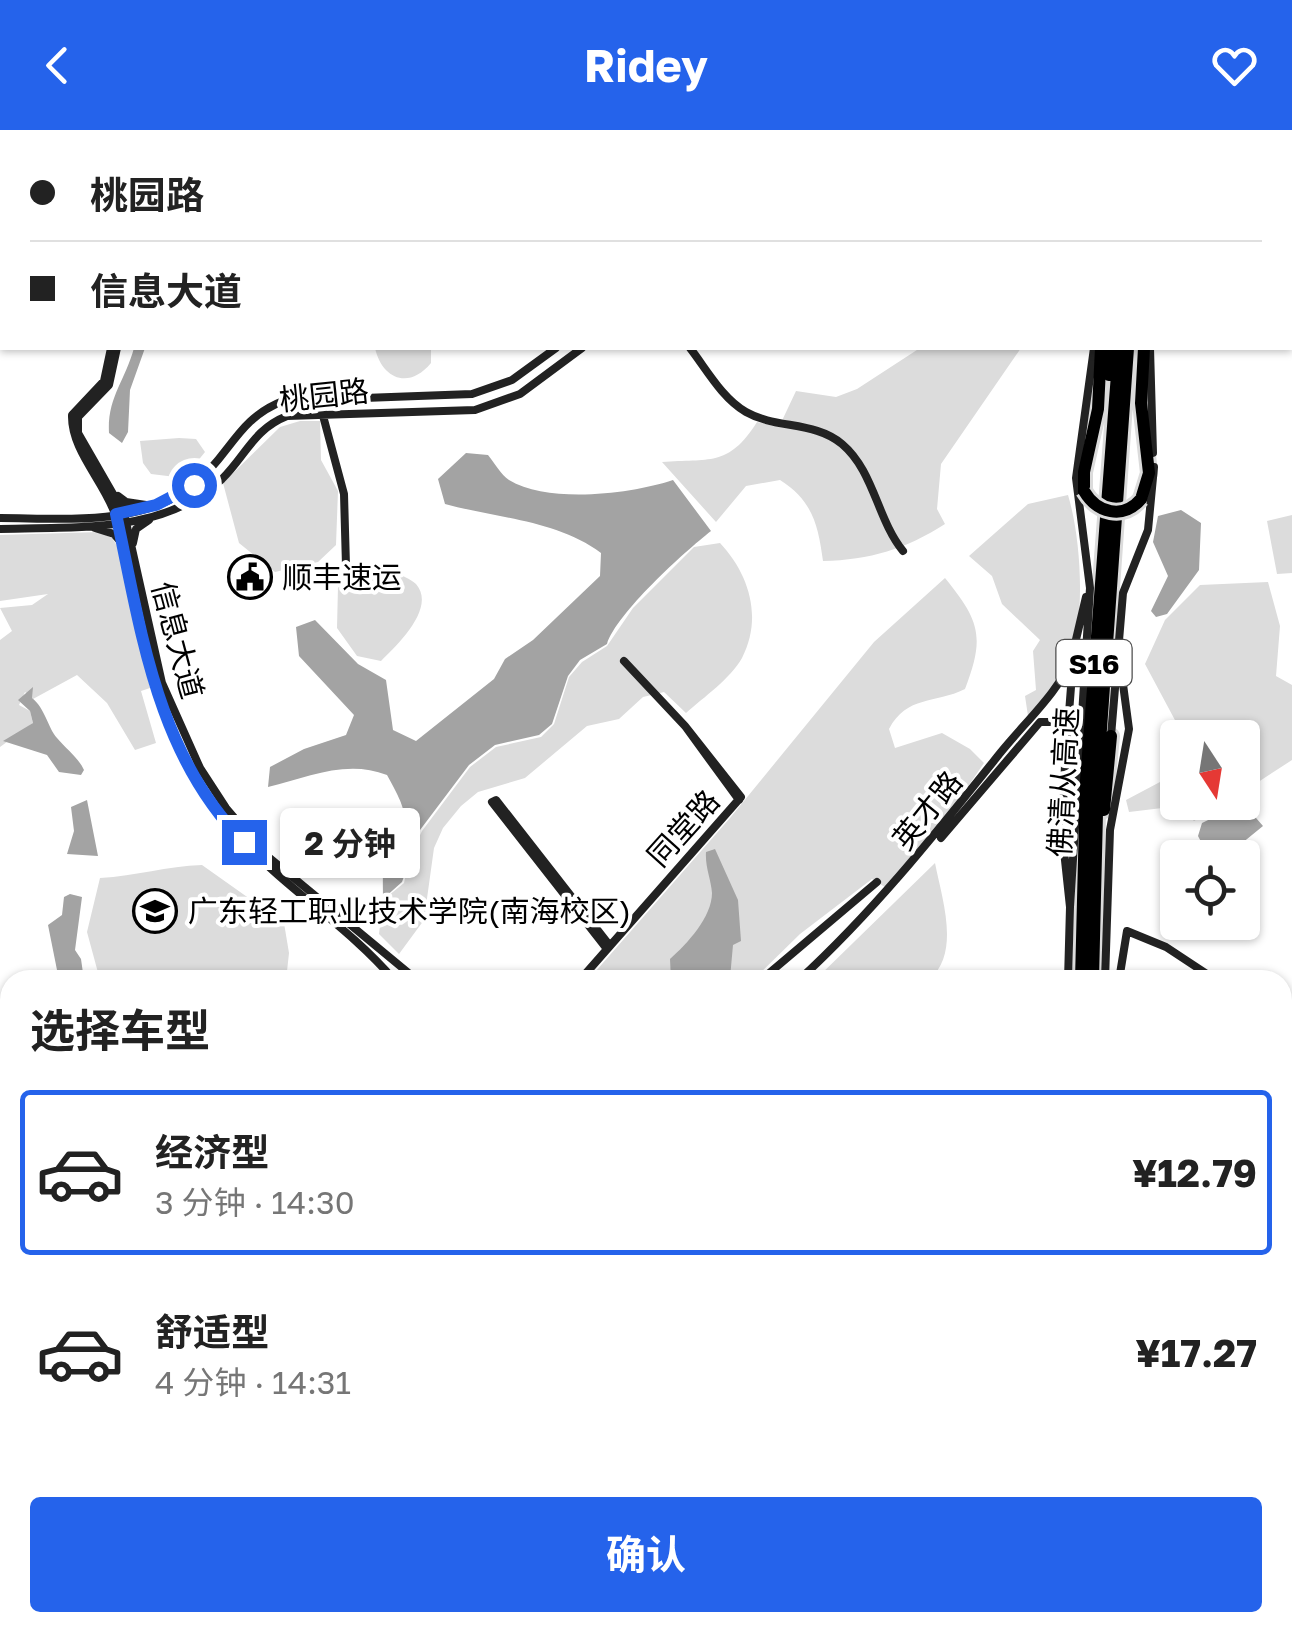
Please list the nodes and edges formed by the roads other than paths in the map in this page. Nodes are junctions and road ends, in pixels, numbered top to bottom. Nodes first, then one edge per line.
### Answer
1 (113, 350) edge
2 (553, 350) edge
3 (579, 350) edge
4 (695, 350) edge
5 (1097, 350) edge
6 (1097, 350) edge
7 (1110, 350) edge
8 (1119, 350) edge
9 (1128, 350) edge
10 (1147, 350) edge
11 (1147, 350) edge
12 (327, 396) junction
13 (335, 411) junction
14 (322, 412) junction
15 (110, 491) junction
16 (156, 505) junction
17 (160, 516) junction
18 (0, 518) edge
19 (121, 518) junction
20 (89, 522) junction
21 (0, 529) edge
22 (1104, 538) junction
23 (121, 542) junction
24 (904, 551) dead end
25 (134, 558) junction
26 (358, 559) dead end
27 (346, 566) dead end
28 (1090, 592) junction
29 (1118, 652) junction
30 (1074, 654) junction
31 (624, 662) dead end
32 (1067, 735) junction
33 (1111, 736) joint
34 (494, 801) dead end
35 (876, 882) dead end
36 (1070, 907) junction
37 (1093, 946) junction
38 (608, 948) junction
39 (386, 970) edge
40 (406, 970) edge
41 (589, 970) edge
42 (773, 970) edge
43 (810, 970) edge
44 (811, 970) edge
45 (1068, 970) edge
46 (1081, 970) edge
47 (1093, 970) edge
48 (1104, 970) edge
49 (1121, 970) edge
50 (1201, 970) edge

1 - 15 main road
2 - 12 main road, 桃园路
3 - 13 main road, 桃园路
4 - 24 main road
5 - 10 highway, bridge
6 - 28 main road
7 - 22 highway
8 - 22 highway, 佛清从高速 / S16
9 - 37 highway, 佛清从高速 / S16
11 - 29 main road
12 - 13 main road
12 - 14 main road
12 - 16 main road, 桃园路
13 - 14 main road, 桃园路
13 - 26 main road
14 - 17 main road, 桃园路
14 - 27 main road
15 - 16 main road
15 - 19 main road
15 - 20 main road
16 - 19 main road, 桃园路
17 - 19 main road, 桃园路
17 - 25 main road
18 - 20 main road
19 - 20 main road, 桃园路
19 - 23 main road, 信息大道
19 - 25 main road, 信息大道
20 - 21 main road
20 - 23 main road
22 - 46 highway, 佛清从高速 / S16
23 - 39 main road, 信息大道
25 - 40 main road, 信息大道
28 - 30 main road
28 - 36 main road
29 - 33 main road
29 - 48 main road
30 - 32 main road
30 - 43 main road, 英才路
31 - 38 main road, 同堂路
32 - 36 main road
32 - 44 main road, 英才路
33 - 37 highway
34 - 38 main road
35 - 42 main road
36 - 45 main road
37 - 47 highway, 佛清从高速 / S16
38 - 41 main road, 同堂路
49 - 50 main road

